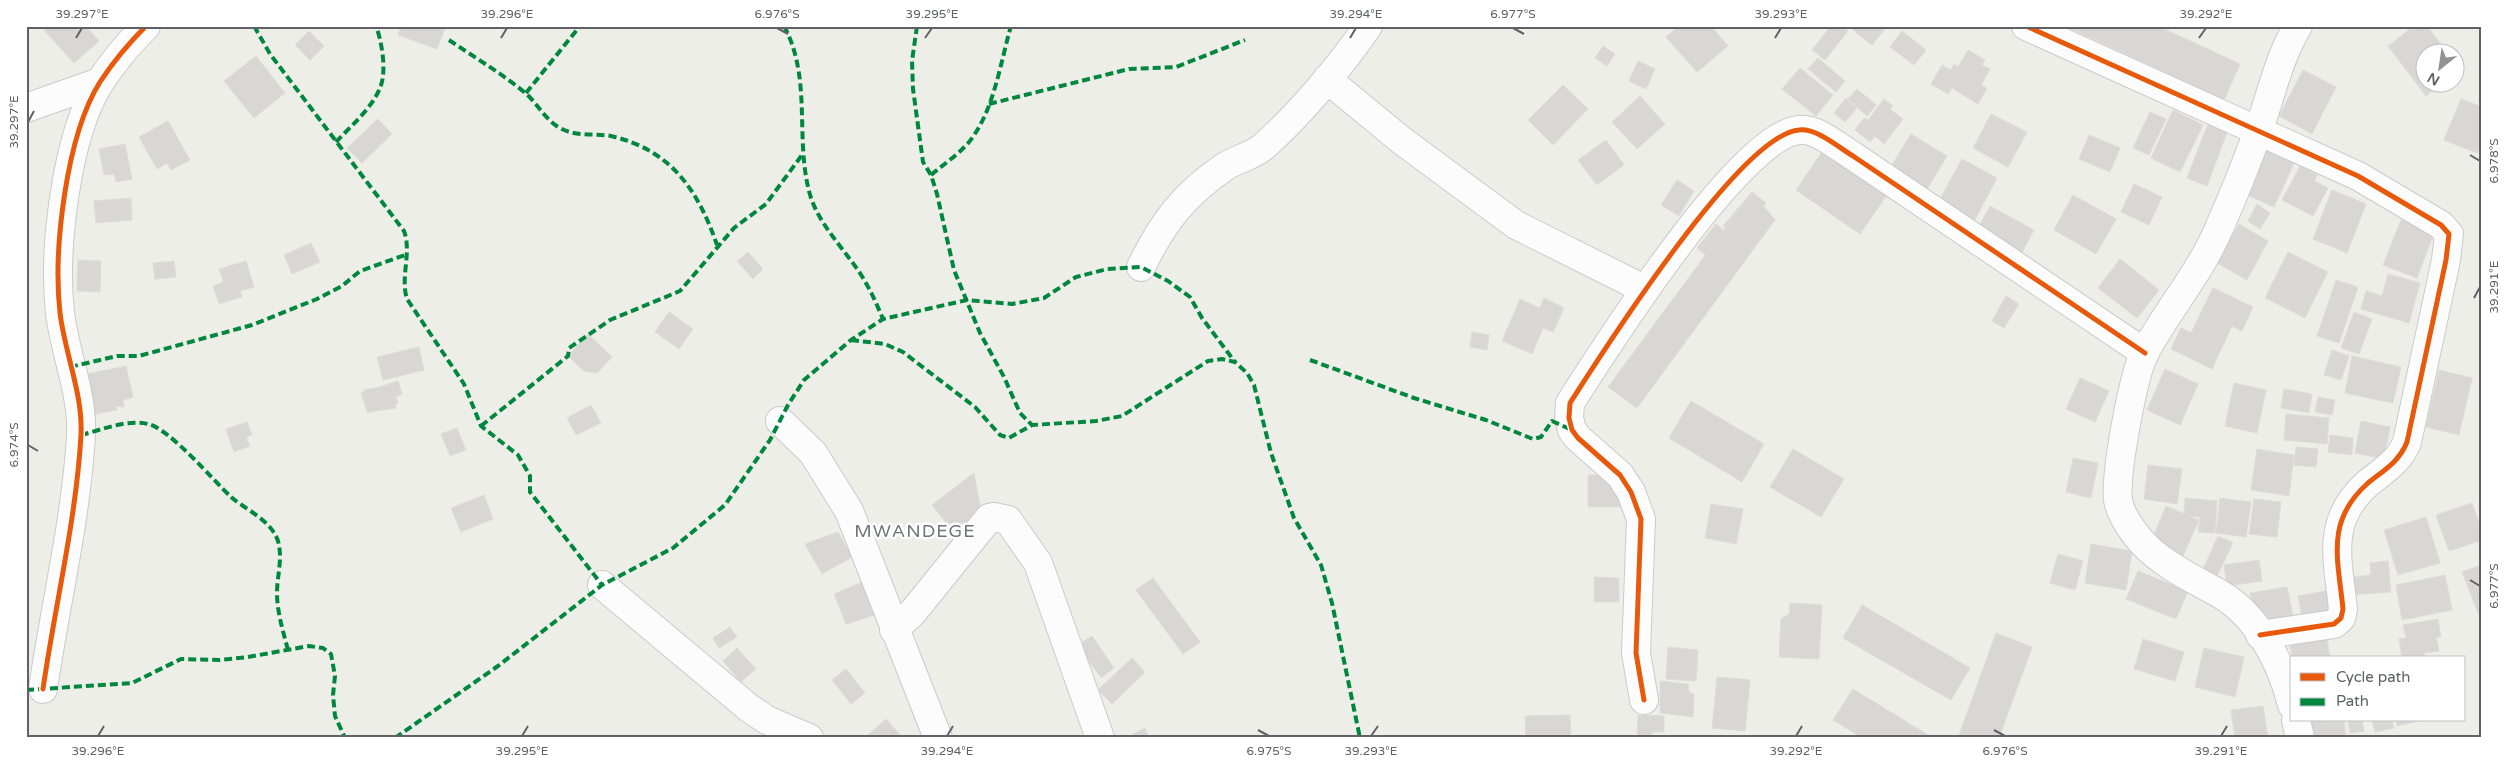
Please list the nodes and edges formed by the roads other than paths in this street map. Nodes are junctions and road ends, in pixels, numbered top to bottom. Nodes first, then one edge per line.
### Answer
1 (146, 26) edge
2 (1368, 26) edge
3 (2026, 26) edge
4 (2298, 26) edge
5 (1326, 79) junction
6 (100, 82) junction
7 (26, 108) edge
8 (2258, 133) junction
9 (1141, 267) dead end
10 (1644, 290) junction
11 (2145, 353) junction
12 (780, 421) dead end
13 (602, 585) dead end
14 (894, 630) junction
15 (2260, 635) junction
16 (42, 689) dead end
17 (2290, 698) edge
18 (1644, 700) dead end
19 (2296, 722) edge
20 (809, 738) edge
21 (938, 738) edge
22 (1100, 738) edge
23 (2300, 738) edge

1 - 6 street
2 - 5 street
3 - 8 street
4 - 8 street
5 - 9 street
5 - 10 street
6 - 7 street
6 - 16 street
8 - 11 street
8 - 15 street
10 - 11 street
10 - 18 street
11 - 15 street
12 - 14 street
13 - 20 street
14 - 21 street
14 - 22 street
15 - 17 street
19 - 23 street

